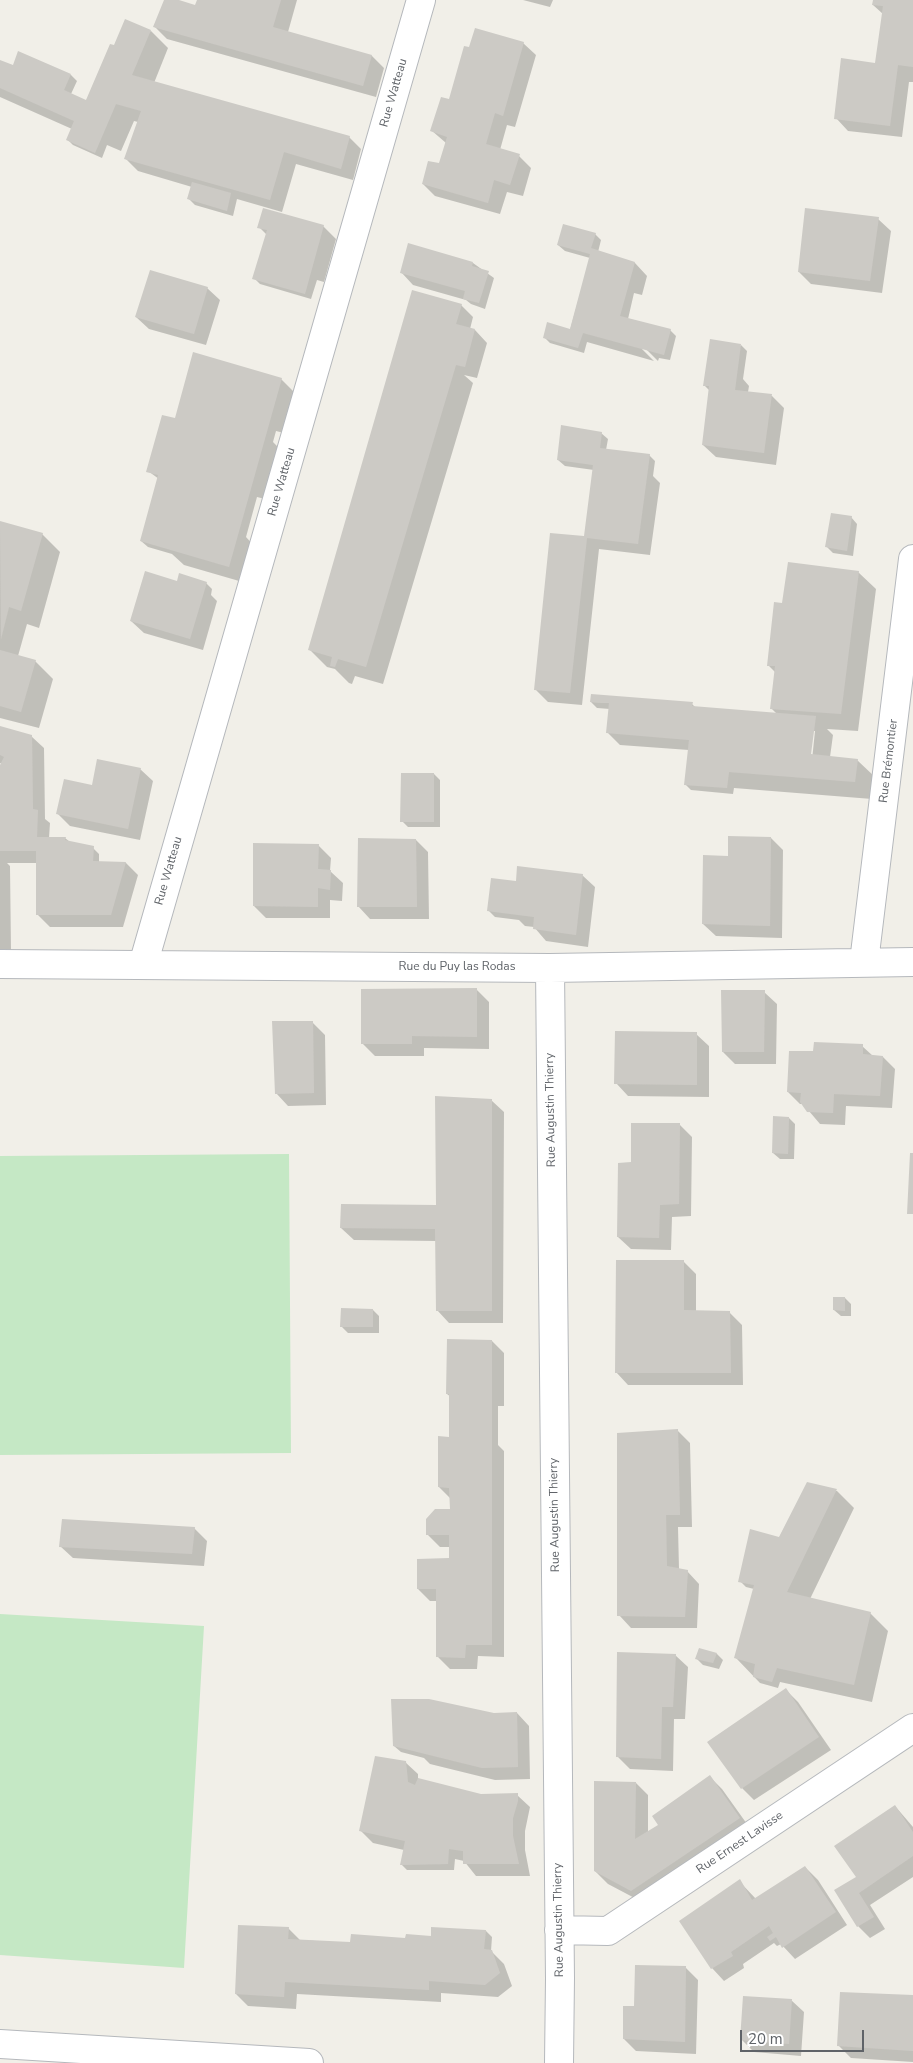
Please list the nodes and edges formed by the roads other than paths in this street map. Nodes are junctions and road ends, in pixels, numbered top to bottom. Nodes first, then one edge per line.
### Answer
1 (421, 0) edge
2 (913, 559) edge
3 (864, 962) junction
4 (913, 962) edge
5 (0, 964) edge
6 (143, 965) junction
7 (550, 968) junction
8 (913, 1728) edge
9 (559, 1930) junction
10 (0, 2044) edge
11 (309, 2063) edge
12 (559, 2063) edge

1 - 6 street, Rue Watteau
2 - 3 street, Rue Brémontier
3 - 4 street, Rue du Puy las Rodas
3 - 7 street, Rue du Puy las Rodas
5 - 6 street, Rue du Puy las Rodas
6 - 7 street, Rue du Puy las Rodas
7 - 9 street, Rue Augustin Thierry
8 - 9 street, Rue Ernest Lavisse
9 - 12 street, Rue Augustin Thierry
10 - 11 street

